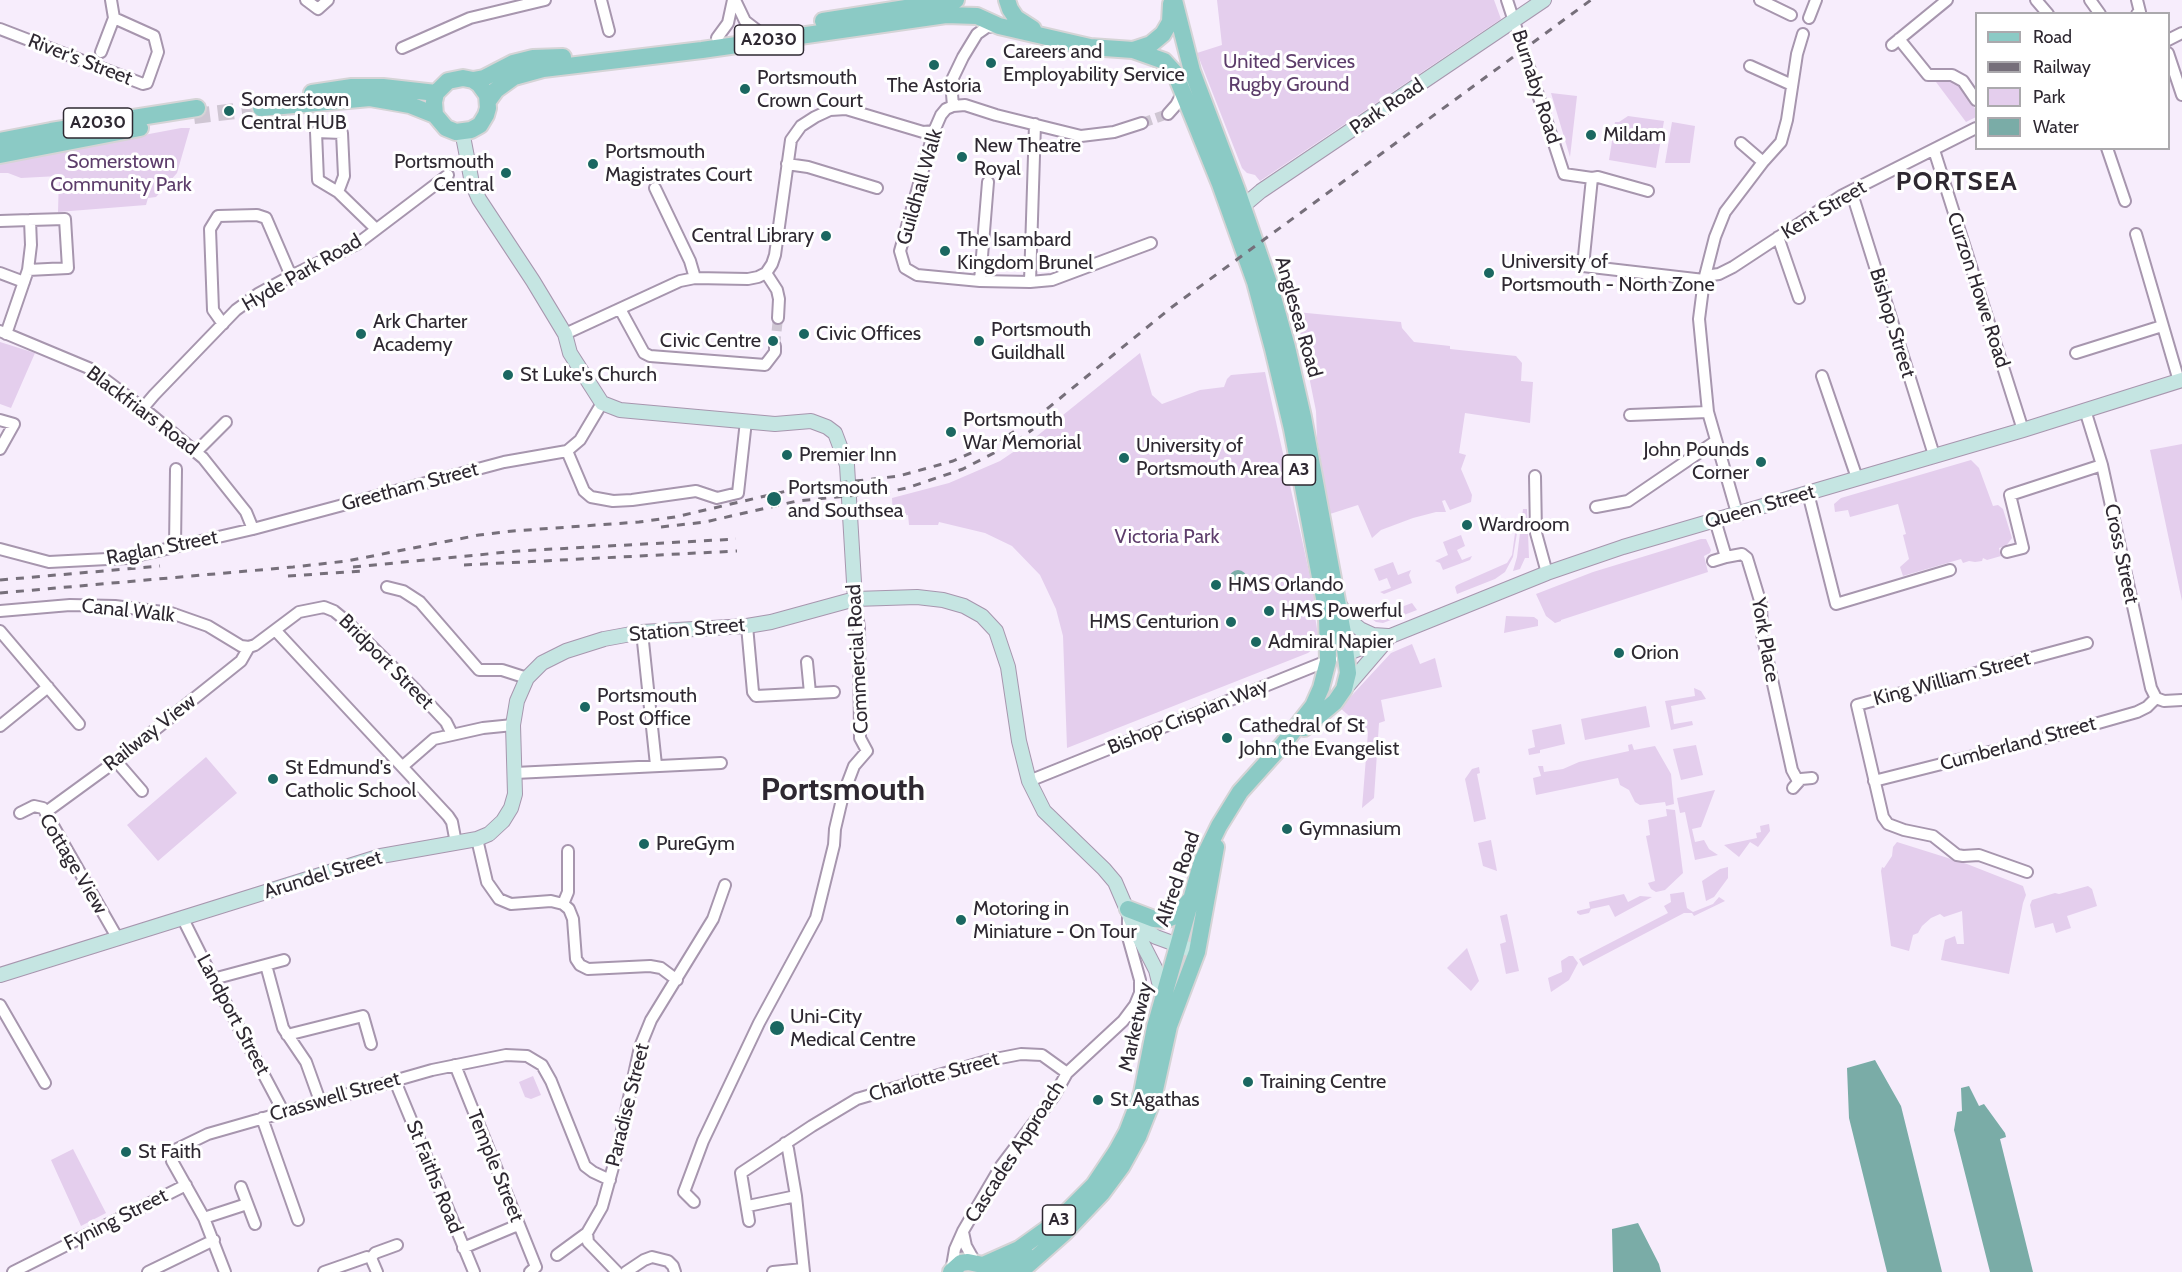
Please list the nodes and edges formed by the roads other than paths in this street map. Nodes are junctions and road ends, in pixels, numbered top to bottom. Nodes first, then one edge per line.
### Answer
1 (111, 0) edge
2 (306, 0) edge
3 (328, 0) edge
4 (544, 0) edge
5 (600, 0) edge
6 (734, 0) edge
7 (956, 0) edge
8 (1007, 0) edge
9 (1172, 0) edge
10 (1507, 0) edge
11 (1544, 0) edge
12 (1760, 0) edge
13 (1947, 0) edge
14 (2036, 0) edge
15 (1814, 1) edge
16 (903, 4) edge
17 (1780, 4) edge
18 (1934, 4) edge
19 (2046, 12) edge
20 (1791, 15) dead end
21 (114, 18) junction
22 (1809, 18) dead end
23 (1514, 21) junction
24 (999, 26) junction
25 (0, 29) edge
26 (758, 31) junction
27 (609, 32) dead end
28 (1803, 34) dead end
29 (717, 38) junction
30 (1057, 39) junction
31 (402, 48) dead end
32 (1133, 50) junction
33 (101, 52) dead end
34 (2170, 56) edge
35 (1750, 66) dead end
36 (473, 80) junction
37 (1792, 85) junction
38 (1184, 90) junction
39 (436, 93) junction
40 (2182, 95) edge
41 (1975, 97) edge
42 (488, 101) junction
43 (953, 106) junction
44 (1168, 114) tunnel mouth
45 (435, 115) junction
46 (1142, 123) tunnel mouth
47 (1035, 124) junction
48 (1975, 129) edge
49 (462, 131) junction
50 (934, 131) junction
51 (0, 141) edge
52 (1742, 143) dead end
53 (1934, 150) junction
54 (2108, 150) edge
55 (0, 155) edge
56 (1763, 162) junction
57 (787, 164) junction
58 (448, 175) dead end
59 (1592, 178) junction
60 (988, 182) dead end
61 (656, 188) dead end
62 (877, 188) dead end
63 (1648, 191) dead end
64 (338, 192) junction
65 (1849, 192) junction
66 (2125, 201) dead end
67 (1237, 211) junction
68 (30, 220) junction
69 (0, 221) edge
70 (376, 229) junction
71 (2136, 234) dead end
72 (1778, 237) junction
73 (1151, 243) dead end
74 (28, 270) junction
75 (0, 273) edge
76 (766, 273) junction
77 (291, 276) junction
78 (695, 278) junction
79 (1704, 278) junction
80 (980, 281) junction
81 (24, 282) junction
82 (1030, 282) junction
83 (1799, 298) dead end
84 (620, 309) junction
85 (778, 318) tunnel mouth
86 (223, 324) junction
87 (2162, 326) junction
88 (3, 332) edge
89 (565, 334) junction
90 (775, 345) tunnel mouth
91 (2076, 353) dead end
92 (1822, 376) dead end
93 (2181, 380) edge
94 (602, 403) junction
95 (143, 408) junction
96 (2085, 410) junction
97 (1708, 412) junction
98 (1630, 415) dead end
99 (0, 420) edge
100 (746, 421) junction
101 (226, 422) dead end
102 (2023, 430) junction
103 (1716, 441) junction
104 (0, 449) edge
105 (567, 451) junction
106 (196, 452) junction
107 (1934, 455) junction
108 (2102, 465) junction
109 (176, 469) dead end
110 (1535, 476) dead end
111 (1857, 478) junction
112 (1808, 493) junction
113 (1596, 507) dead end
114 (1737, 513) junction
115 (1715, 520) junction
116 (253, 529) junction
117 (175, 547) junction
118 (0, 549) edge
119 (2007, 552) dead end
120 (1726, 557) junction
121 (1713, 561) dead end
122 (1950, 570) dead end
123 (1547, 573) junction
124 (387, 587) dead end
125 (1336, 595) junction
126 (855, 599) junction
127 (0, 610) edge
128 (747, 626) junction
129 (276, 631) junction
130 (0, 632) edge
131 (642, 632) junction
132 (1393, 635) junction
133 (2087, 643) dead end
134 (249, 647) junction
135 (1346, 654) junction
136 (1328, 661) junction
137 (807, 662) dead end
138 (526, 678) junction
139 (48, 687) junction
140 (1344, 689) junction
141 (834, 692) dead end
142 (810, 693) junction
143 (2156, 698) junction
144 (2182, 700) edge
145 (1304, 718) junction
146 (79, 724) dead end
147 (513, 725) junction
148 (0, 726) edge
149 (452, 734) junction
150 (1284, 743) junction
151 (116, 761) junction
152 (721, 763) dead end
153 (656, 765) junction
154 (403, 766) junction
155 (515, 773) junction
156 (1812, 778) dead end
157 (1029, 781) junction
158 (1874, 781) junction
159 (142, 791) dead end
160 (46, 812) junction
161 (20, 813) dead end
162 (1219, 825) junction
163 (477, 839) junction
164 (456, 843) junction
165 (568, 851) dead end
166 (2026, 872) dead end
167 (724, 885) dead end
168 (1191, 898) junction
169 (563, 904) junction
170 (1128, 909) junction
171 (183, 919) junction
172 (118, 939) junction
173 (1177, 950) junction
174 (1196, 954) junction
175 (284, 960) dead end
176 (266, 965) junction
177 (0, 975) edge
178 (213, 979) junction
179 (677, 980) junction
180 (1163, 1000) junction
181 (0, 1005) edge
182 (287, 1035) junction
183 (371, 1044) dead end
184 (455, 1065) junction
185 (1067, 1073) junction
186 (395, 1081) junction
187 (45, 1083) dead end
188 (320, 1101) junction
189 (283, 1111) junction
190 (262, 1118) junction
191 (785, 1143) junction
192 (605, 1178) junction
193 (186, 1185) junction
194 (241, 1186) dead end
195 (796, 1196) junction
196 (694, 1202) dead end
197 (247, 1204) junction
198 (748, 1206) junction
199 (204, 1218) junction
200 (298, 1220) dead end
201 (749, 1221) dead end
202 (255, 1224) dead end
203 (518, 1225) junction
204 (963, 1231) junction
205 (587, 1233) junction
206 (1056, 1239) junction
207 (214, 1240) junction
208 (397, 1245) dead end
209 (463, 1248) junction
210 (557, 1255) dead end
211 (371, 1258) junction
212 (983, 1266) edge
213 (533, 1270) edge
214 (804, 1270) edge
215 (14, 1272) edge
216 (148, 1272) edge
217 (225, 1272) edge
218 (324, 1272) edge
219 (377, 1272) edge
220 (474, 1272) edge
221 (617, 1272) edge
222 (626, 1272) edge
223 (675, 1272) edge
224 (773, 1272) edge
225 (951, 1272) edge
226 (1002, 1272) edge
227 (1020, 1272) edge

1 - 21 street
2 - 3 street
4 - 31 street
5 - 27 street
6 - 26 street
6 - 29 street
7 - 16 main road, A2030
8 - 30 main road, A3
9 - 32 main road, A3
9 - 67 main road, Anglesea Road / A3
10 - 23 street, Burnaby Road
11 - 23 street, Park Road
12 - 17 street
13 - 18 street
14 - 19 street
15 - 22 street
16 - 26 main road, A2030
17 - 20 street
18 - 41 street
21 - 25 street, River's Street
21 - 33 street
23 - 59 street, Burnaby Road
23 - 67 street, Park Road
24 - 30 main road, A2030
24 - 42 main road, A2030
24 - 43 street, Guildhall Walk
26 - 29 main road, A2030
28 - 37 street
29 - 36 main road, A2030
30 - 32 main road, A3
32 - 38 main road, Anglesea Road / A3
34 - 40 street
35 - 37 street
36 - 39 main road
36 - 42 main road
37 - 56 street
38 - 44 street
38 - 67 main road, Anglesea Road / A3
39 - 45 main road
39 - 45 main road
42 - 49 main road
43 - 47 street
43 - 50 street, Guildhall Walk
45 - 49 main road
46 - 47 street
47 - 82 street
48 - 53 street, Kent Street
49 - 89 street
50 - 57 street
50 - 80 street, Guildhall Walk
51 - 55 main road, A2030
52 - 56 street
53 - 65 street, Kent Street
53 - 102 street, Curzon Howe Road
54 - 66 street
56 - 79 street
57 - 62 street
57 - 76 street
58 - 70 street, Hyde Park Road
59 - 63 street
59 - 79 street
60 - 80 street
61 - 78 street
64 - 64 street
64 - 70 street
65 - 72 street, Kent Street
65 - 107 street, Bishop Street
67 - 125 main road, Anglesea Road / A3
67 - 136 main road, Anglesea Road / A3
68 - 69 street
68 - 74 street
68 - 74 street
70 - 77 street, Hyde Park Road
71 - 87 street
72 - 79 street, Kent Street
72 - 83 street
73 - 82 street
74 - 81 street
75 - 81 street
76 - 78 street
76 - 85 street
77 - 86 street, Hyde Park Road
77 - 86 street
78 - 84 street
79 - 97 street
80 - 82 street
81 - 88 street
84 - 89 street
84 - 90 street
86 - 95 street, Hyde Park Road
87 - 91 street
87 - 93 street
88 - 95 street, Blackfriars Road
89 - 94 street
92 - 111 street
93 - 96 street, Queen Street
94 - 100 street
94 - 105 street
95 - 106 street, Blackfriars Road
96 - 102 street, Queen Street
96 - 108 street, Cross Street
97 - 98 street
97 - 103 street
99 - 104 street
100 - 105 street
100 - 126 street, Commercial Road
101 - 106 street
102 - 107 street, Queen Street
103 - 113 street
103 - 114 street
105 - 116 street, Greetham Street
106 - 116 street, Blackfriars Road
107 - 111 street, Queen Street
108 - 119 street
108 - 143 street, Cross Street
109 - 117 street
110 - 123 street
111 - 112 street, Queen Street
112 - 114 street, Queen Street
112 - 122 street
114 - 115 street, Queen Street
115 - 120 street
115 - 123 street, Queen Street
116 - 117 street, Raglan Street
117 - 118 street, Raglan Street
120 - 121 street
120 - 156 street, York Place
123 - 132 street, Queen Street
124 - 138 street
125 - 132 street
125 - 135 main road, Anglesea Road / A3
126 - 128 street, Station Street
126 - 157 street, Station Street
126 - 196 street, Commercial Road
127 - 134 street, Canal Walk
128 - 131 street, Station Street
128 - 142 street
129 - 134 street, Bridport Street
129 - 149 street, Bridport Street
129 - 154 street
130 - 139 street
131 - 138 street, Station Street
131 - 153 street
132 - 135 street, Queen Street
132 - 140 street
133 - 158 street, King William Street
134 - 151 street, Railway View
135 - 136 street, Bishop Crispian Way
135 - 140 main road, A3
135 - 145 main road, A3
136 - 145 main road, Alfred Road / A3
136 - 157 street, Bishop Crispian Way
137 - 142 street
138 - 147 street, Arundel Street
139 - 146 street
139 - 148 street
140 - 150 main road, Alfred Road / A3
141 - 142 street
143 - 144 street
143 - 158 street, Cumberland Street
145 - 150 main road, Alfred Road / A3
147 - 149 street
147 - 155 street, Arundel Street
149 - 154 street
150 - 162 main road, Alfred Road / A3
151 - 159 street
151 - 160 street, Railway View
152 - 153 street
153 - 155 street
154 - 164 street
155 - 163 street, Arundel Street
157 - 170 street, Station Street
158 - 166 street
160 - 161 street, Cottage View
160 - 172 street, Cottage View
162 - 168 main road, Alfred Road / A3
162 - 174 main road, Alfred Road / A3
163 - 164 street, Arundel Street
163 - 169 street
164 - 171 street, Arundel Street
165 - 169 street
167 - 179 street, Paradise Street
168 - 170 main road
168 - 173 main road, Alfred Road / A3
169 - 179 street
170 - 173 street
170 - 180 street
170 - 185 street
171 - 172 street, Arundel Street
171 - 178 street, Landport Street
172 - 177 street, Arundel Street
173 - 174 street
173 - 180 main road, Marketway / A3
174 - 206 main road, Marketway / A3
175 - 176 street
176 - 178 street
176 - 182 street
178 - 189 street, Landport Street
179 - 192 street, Paradise Street
180 - 212 main road, Marketway / A3
181 - 187 street
182 - 183 street
182 - 188 street
184 - 186 street, Crasswell Street
184 - 192 street, Crasswell Street
184 - 203 street, Temple Street
185 - 191 street, Charlotte Street
185 - 204 street, Cascades Approach
186 - 188 street, Crasswell Street
186 - 209 street, St Faiths Road
188 - 189 street, Crasswell Street
189 - 190 street, Crasswell Street
190 - 193 street, Crasswell Street
190 - 200 street
191 - 195 street
191 - 198 street, Charlotte Street
192 - 205 street, Paradise Street
193 - 199 street
193 - 215 street, Fyning Street
194 - 197 street
195 - 198 street
195 - 214 street
197 - 199 street
197 - 202 street
198 - 201 street
199 - 207 street
203 - 209 street
203 - 213 street, Temple Street
204 - 212 street, Cascades Approach
204 - 225 street, Cascades Approach
205 - 210 street
205 - 221 street
206 - 226 main road, A3
206 - 227 main road, A3
207 - 216 street
207 - 217 street
208 - 211 street
209 - 220 street, St Faiths Road
211 - 218 street
211 - 219 street
212 - 225 main road, Marketway
214 - 224 street
222 - 223 street

